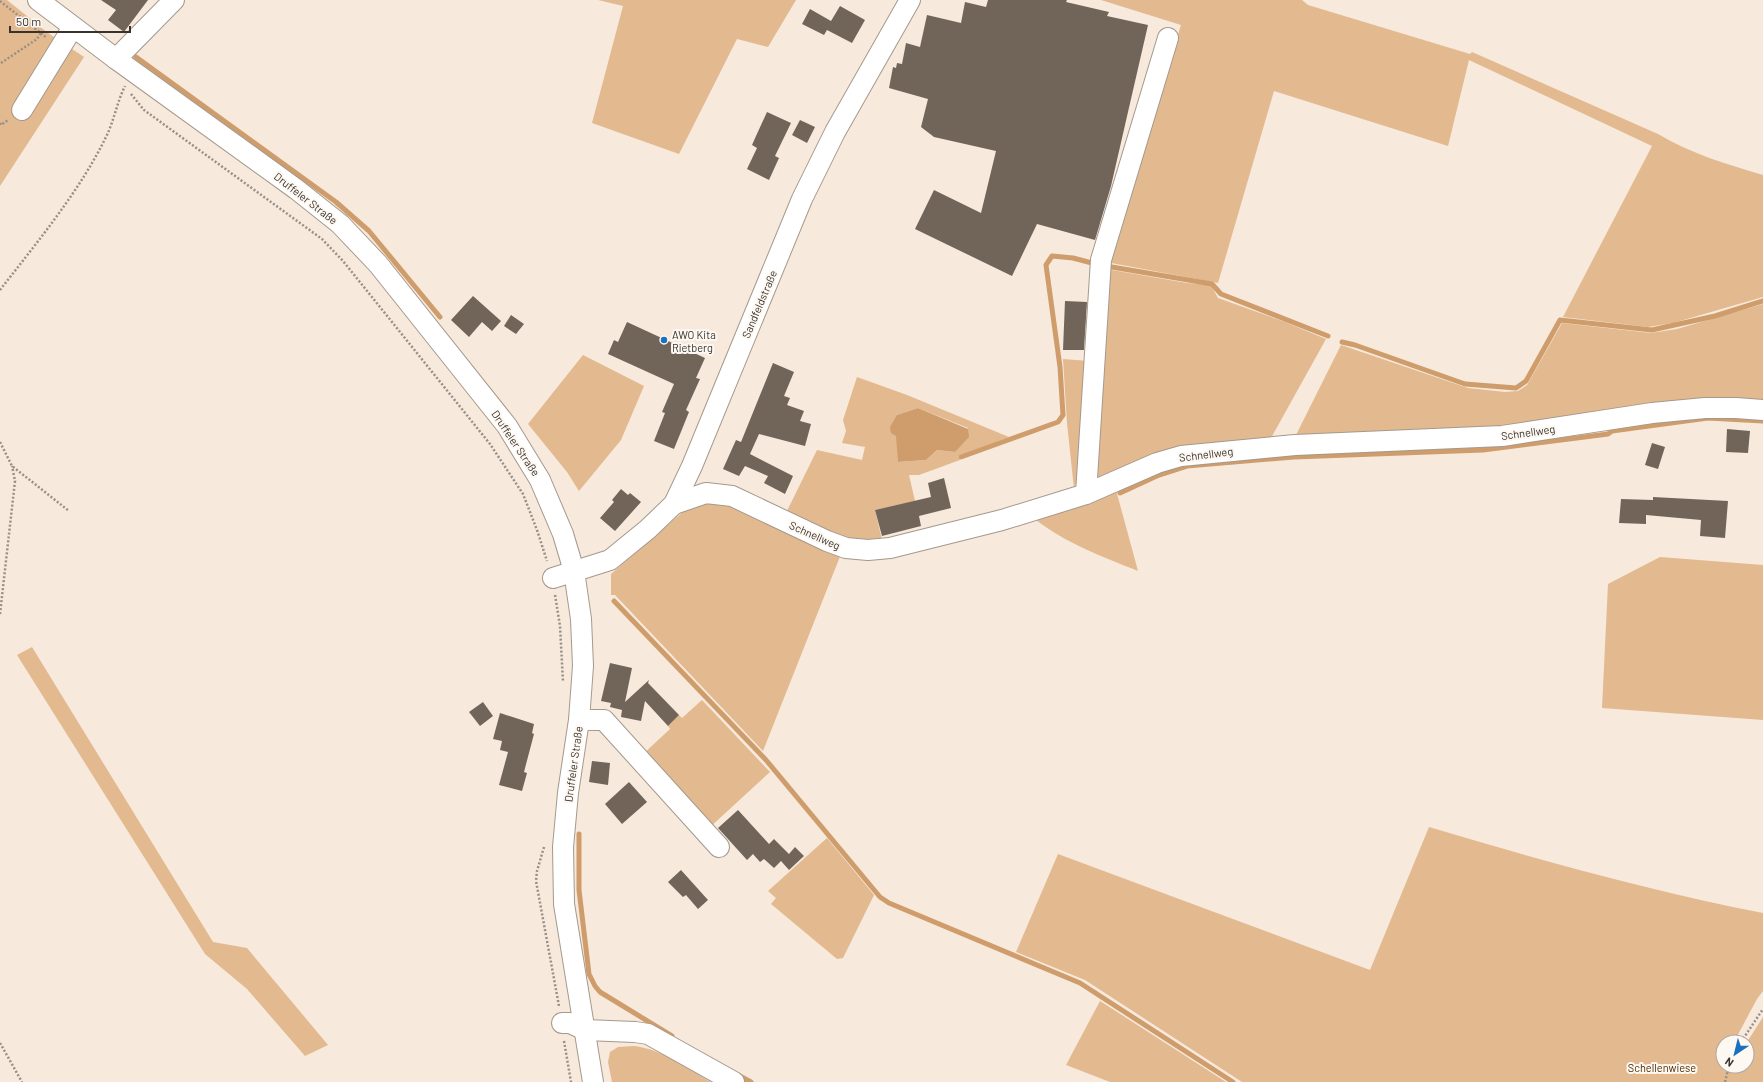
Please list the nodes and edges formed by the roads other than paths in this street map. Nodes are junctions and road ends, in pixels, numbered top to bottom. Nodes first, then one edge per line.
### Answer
1 (38, 0) edge
2 (174, 0) edge
3 (910, 0) edge
4 (73, 27) junction
5 (1168, 38) dead end
6 (116, 59) junction
7 (22, 110) dead end
8 (1763, 410) edge
9 (1086, 494) junction
10 (674, 504) junction
11 (574, 571) junction
12 (553, 578) road end
13 (579, 720) junction
14 (719, 847) dead end
15 (562, 1023) road end
16 (585, 1030) junction
17 (593, 1082) edge
18 (734, 1082) edge

1 - 4 street, Druffeler Straße
2 - 6 street
3 - 10 street, Sandfeldstraße
4 - 6 street, Druffeler Straße
4 - 7 street
5 - 9 street
6 - 11 street, Druffeler Straße
8 - 9 street, Schnellweg
9 - 10 street, Schnellweg
10 - 11 street, Sandfeldstraße
11 - 12 street, Sandfeldstraße
11 - 13 street, Druffeler Straße
13 - 14 street
13 - 16 street, Druffeler Straße
15 - 16 street
16 - 17 street, Druffeler Straße
16 - 18 street

